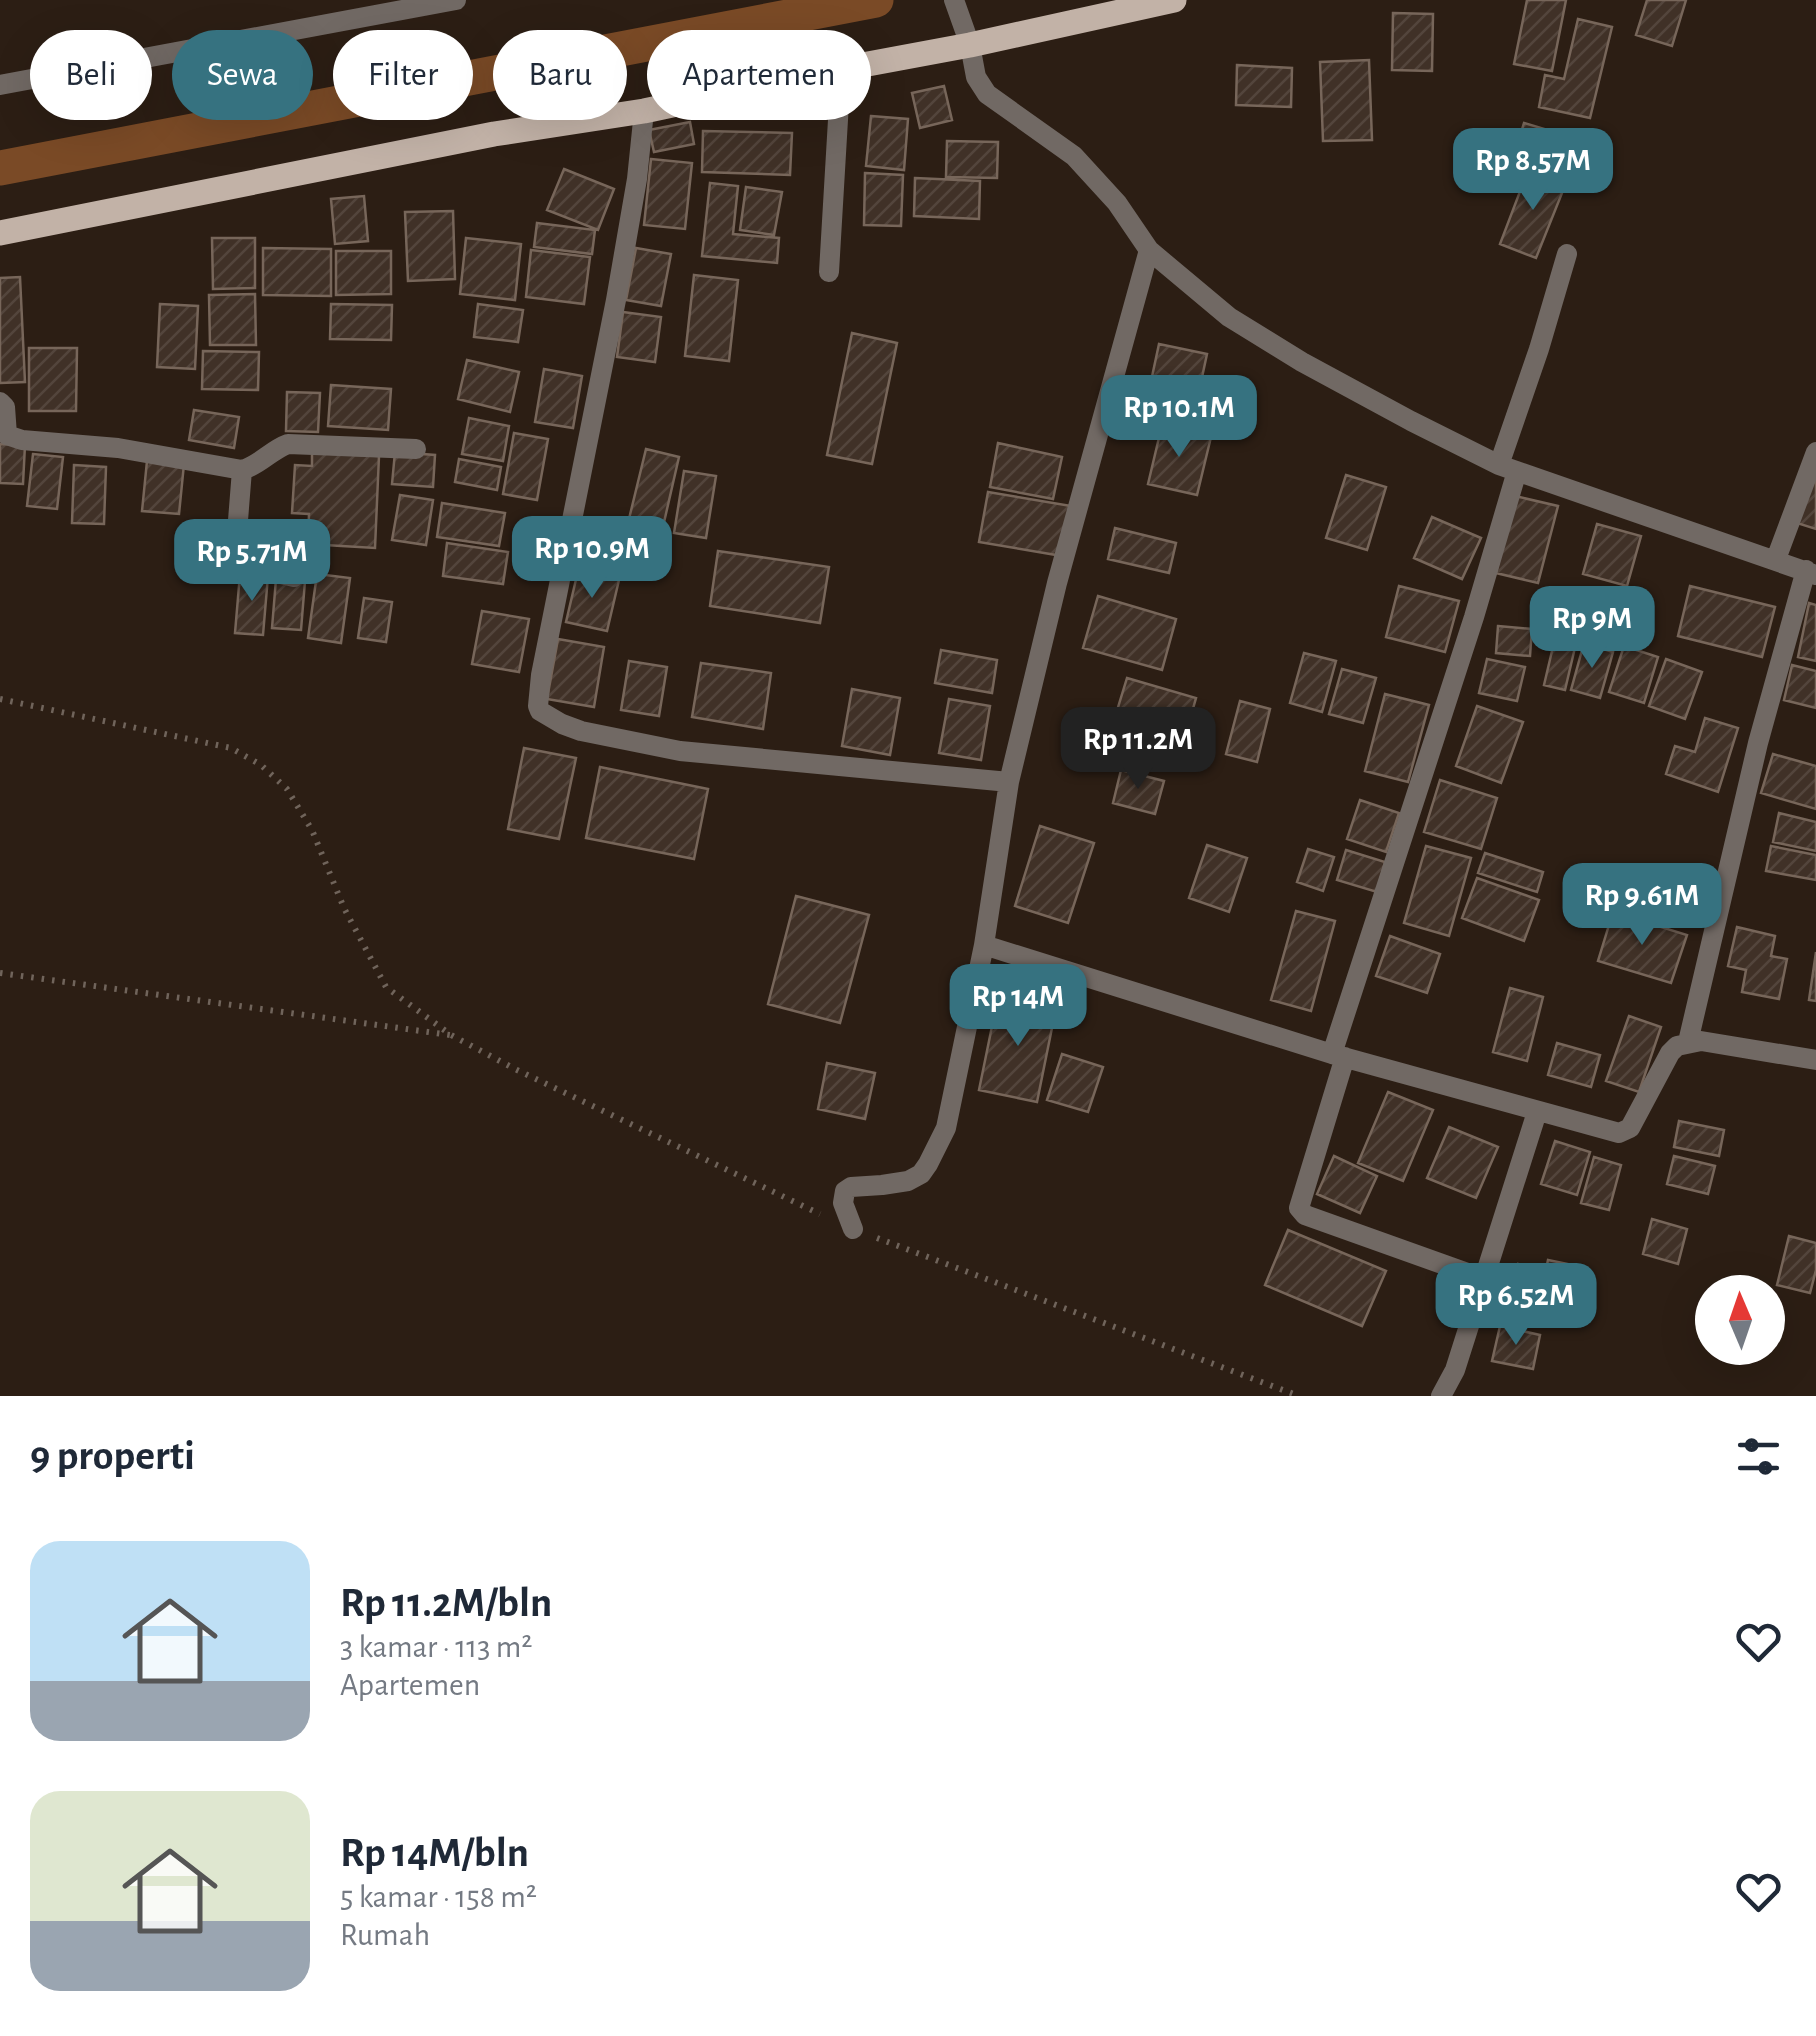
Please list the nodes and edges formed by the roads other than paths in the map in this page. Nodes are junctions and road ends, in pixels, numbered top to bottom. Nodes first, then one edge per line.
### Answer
1 (456, 0) edge
2 (1174, 0) edge
3 (954, 2) edge
4 (377, 8) edge
5 (970, 46) junction
6 (871, 64) edge
7 (0, 85) edge
8 (647, 110) edge
9 (644, 111) junction
10 (838, 120) edge
11 (0, 233) edge
12 (1149, 250) junction
13 (1566, 254) dead end
14 (828, 272) dead end
15 (0, 402) edge
16 (416, 449) dead end
17 (1816, 452) edge
18 (1508, 468) junction
19 (242, 470) junction
20 (1776, 560) junction
21 (1811, 572) edge
22 (294, 577) dead end
23 (1008, 782) junction
24 (984, 946) junction
25 (1688, 1042) junction
26 (1339, 1055) junction
27 (1816, 1060) edge
28 (1538, 1112) junction
29 (853, 1229) road end
30 (1484, 1280) junction
31 (1440, 1396) edge

1 - 4 street
2 - 5 main road
3 - 5 street
4 - 7 street
5 - 6 main road
5 - 12 street
8 - 9 main road
9 - 11 main road
9 - 23 street
10 - 14 street
12 - 18 street
12 - 23 street
13 - 18 street
15 - 19 street
16 - 19 street
17 - 20 street
18 - 20 street
18 - 26 street
19 - 22 street
20 - 21 street
21 - 25 street
23 - 24 street
24 - 26 street
24 - 29 street
25 - 27 street
25 - 28 street
26 - 28 street
26 - 30 street
28 - 30 street
30 - 31 street

